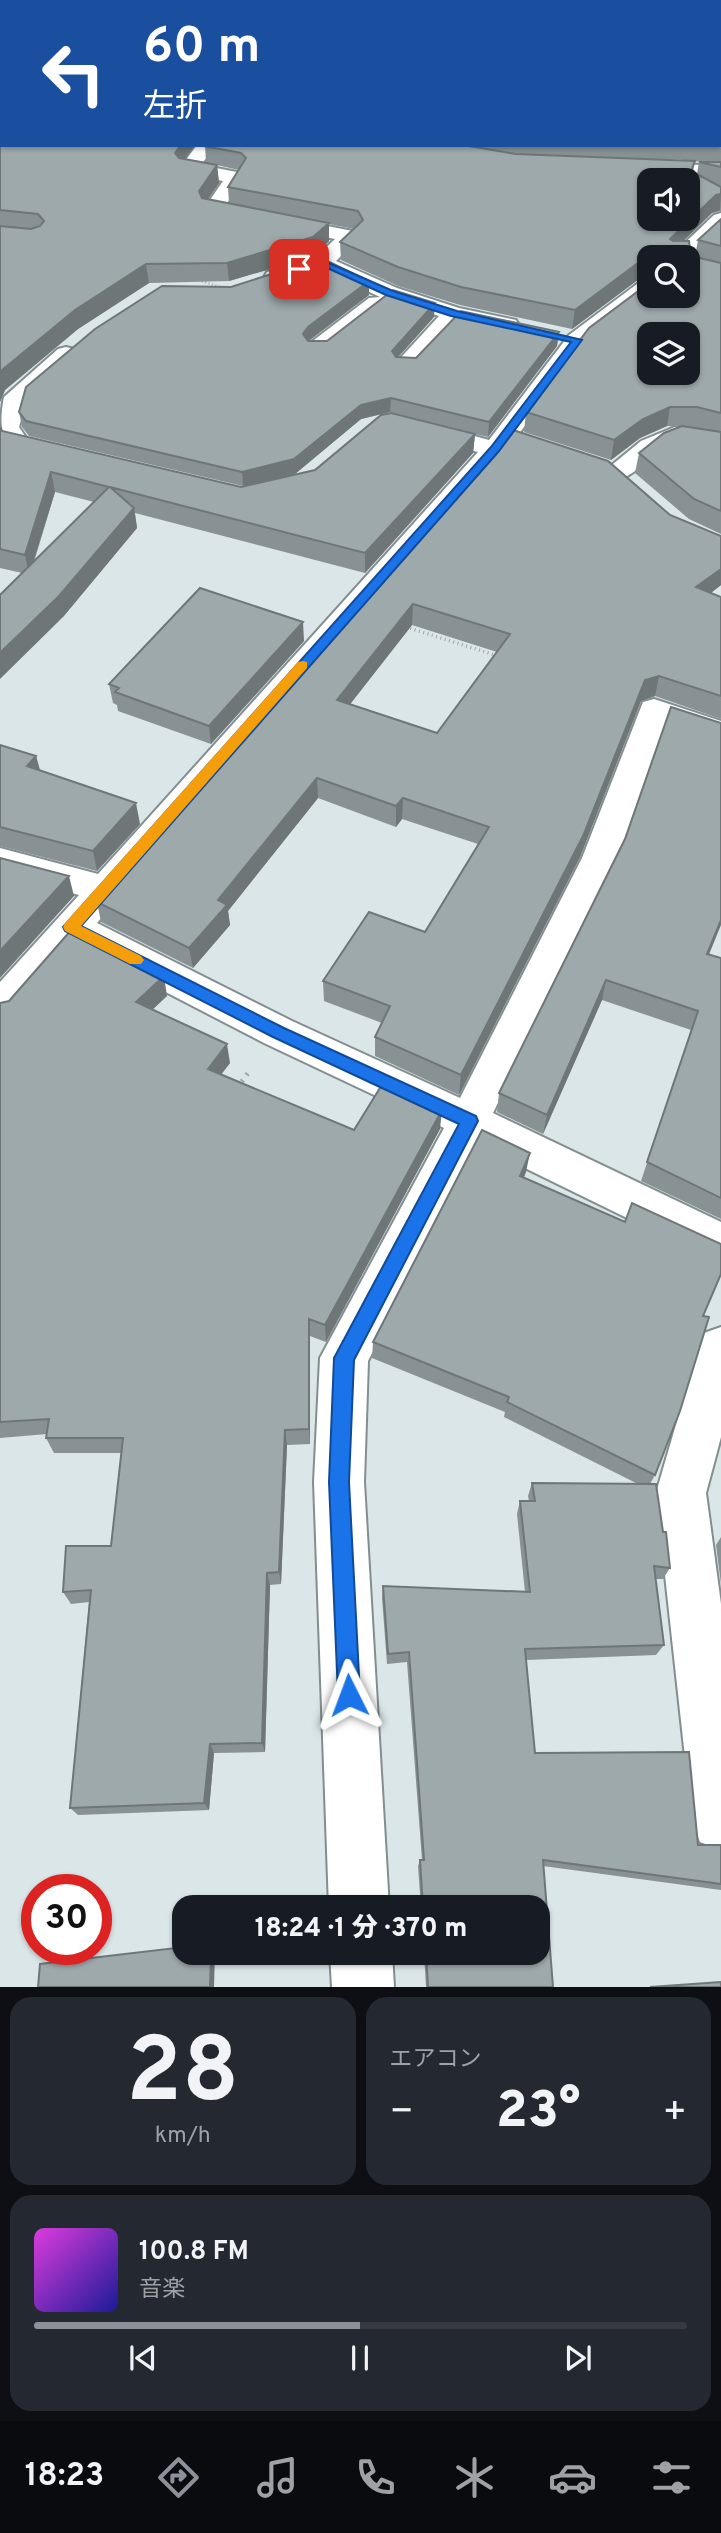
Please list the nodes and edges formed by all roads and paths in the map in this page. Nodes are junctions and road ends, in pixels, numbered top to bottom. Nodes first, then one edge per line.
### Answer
1 (205, 147) edge
2 (623, 167) edge
3 (721, 172) edge
4 (721, 219) edge
5 (693, 245) edge
6 (322, 262) junction
7 (196, 279) edge
8 (231, 291) joint
9 (389, 293) junction
10 (637, 297) edge
11 (454, 314) junction
12 (523, 328) edge
13 (88, 336) edge
14 (318, 348) edge
15 (406, 365) edge
16 (8, 395) edge
17 (404, 425) edge
18 (721, 443) edge
19 (510, 444) junction
20 (72, 456) edge
21 (636, 491) edge
22 (350, 611) junction
23 (502, 657) edge
24 (721, 732) edge
25 (0, 861) edge
26 (105, 889) junction
27 (71, 927) junction
28 (0, 1008) edge
29 (278, 1032) junction
30 (230, 1097) edge
31 (470, 1121) junction
32 (718, 1231) edge
33 (721, 1349) edge
34 (721, 1821) edge
35 (358, 1895) edge
36 (362, 1965) edge
37 (363, 1987) edge

1 - 6 street
2 - 3 street
4 - 5 street
6 - 8 street
6 - 9 street
7 - 8 path
9 - 11 street
9 - 14 street
10 - 19 street
11 - 12 street
11 - 15 street
13 - 16 street
16 - 20 street
17 - 19 street
18 - 21 street
19 - 22 street
22 - 23 path
22 - 26 street
24 - 31 street
25 - 26 street
26 - 27 street
27 - 28 street
27 - 29 street
29 - 30 path
29 - 31 street
31 - 32 street
31 - 35 street
33 - 34 street
36 - 37 street

